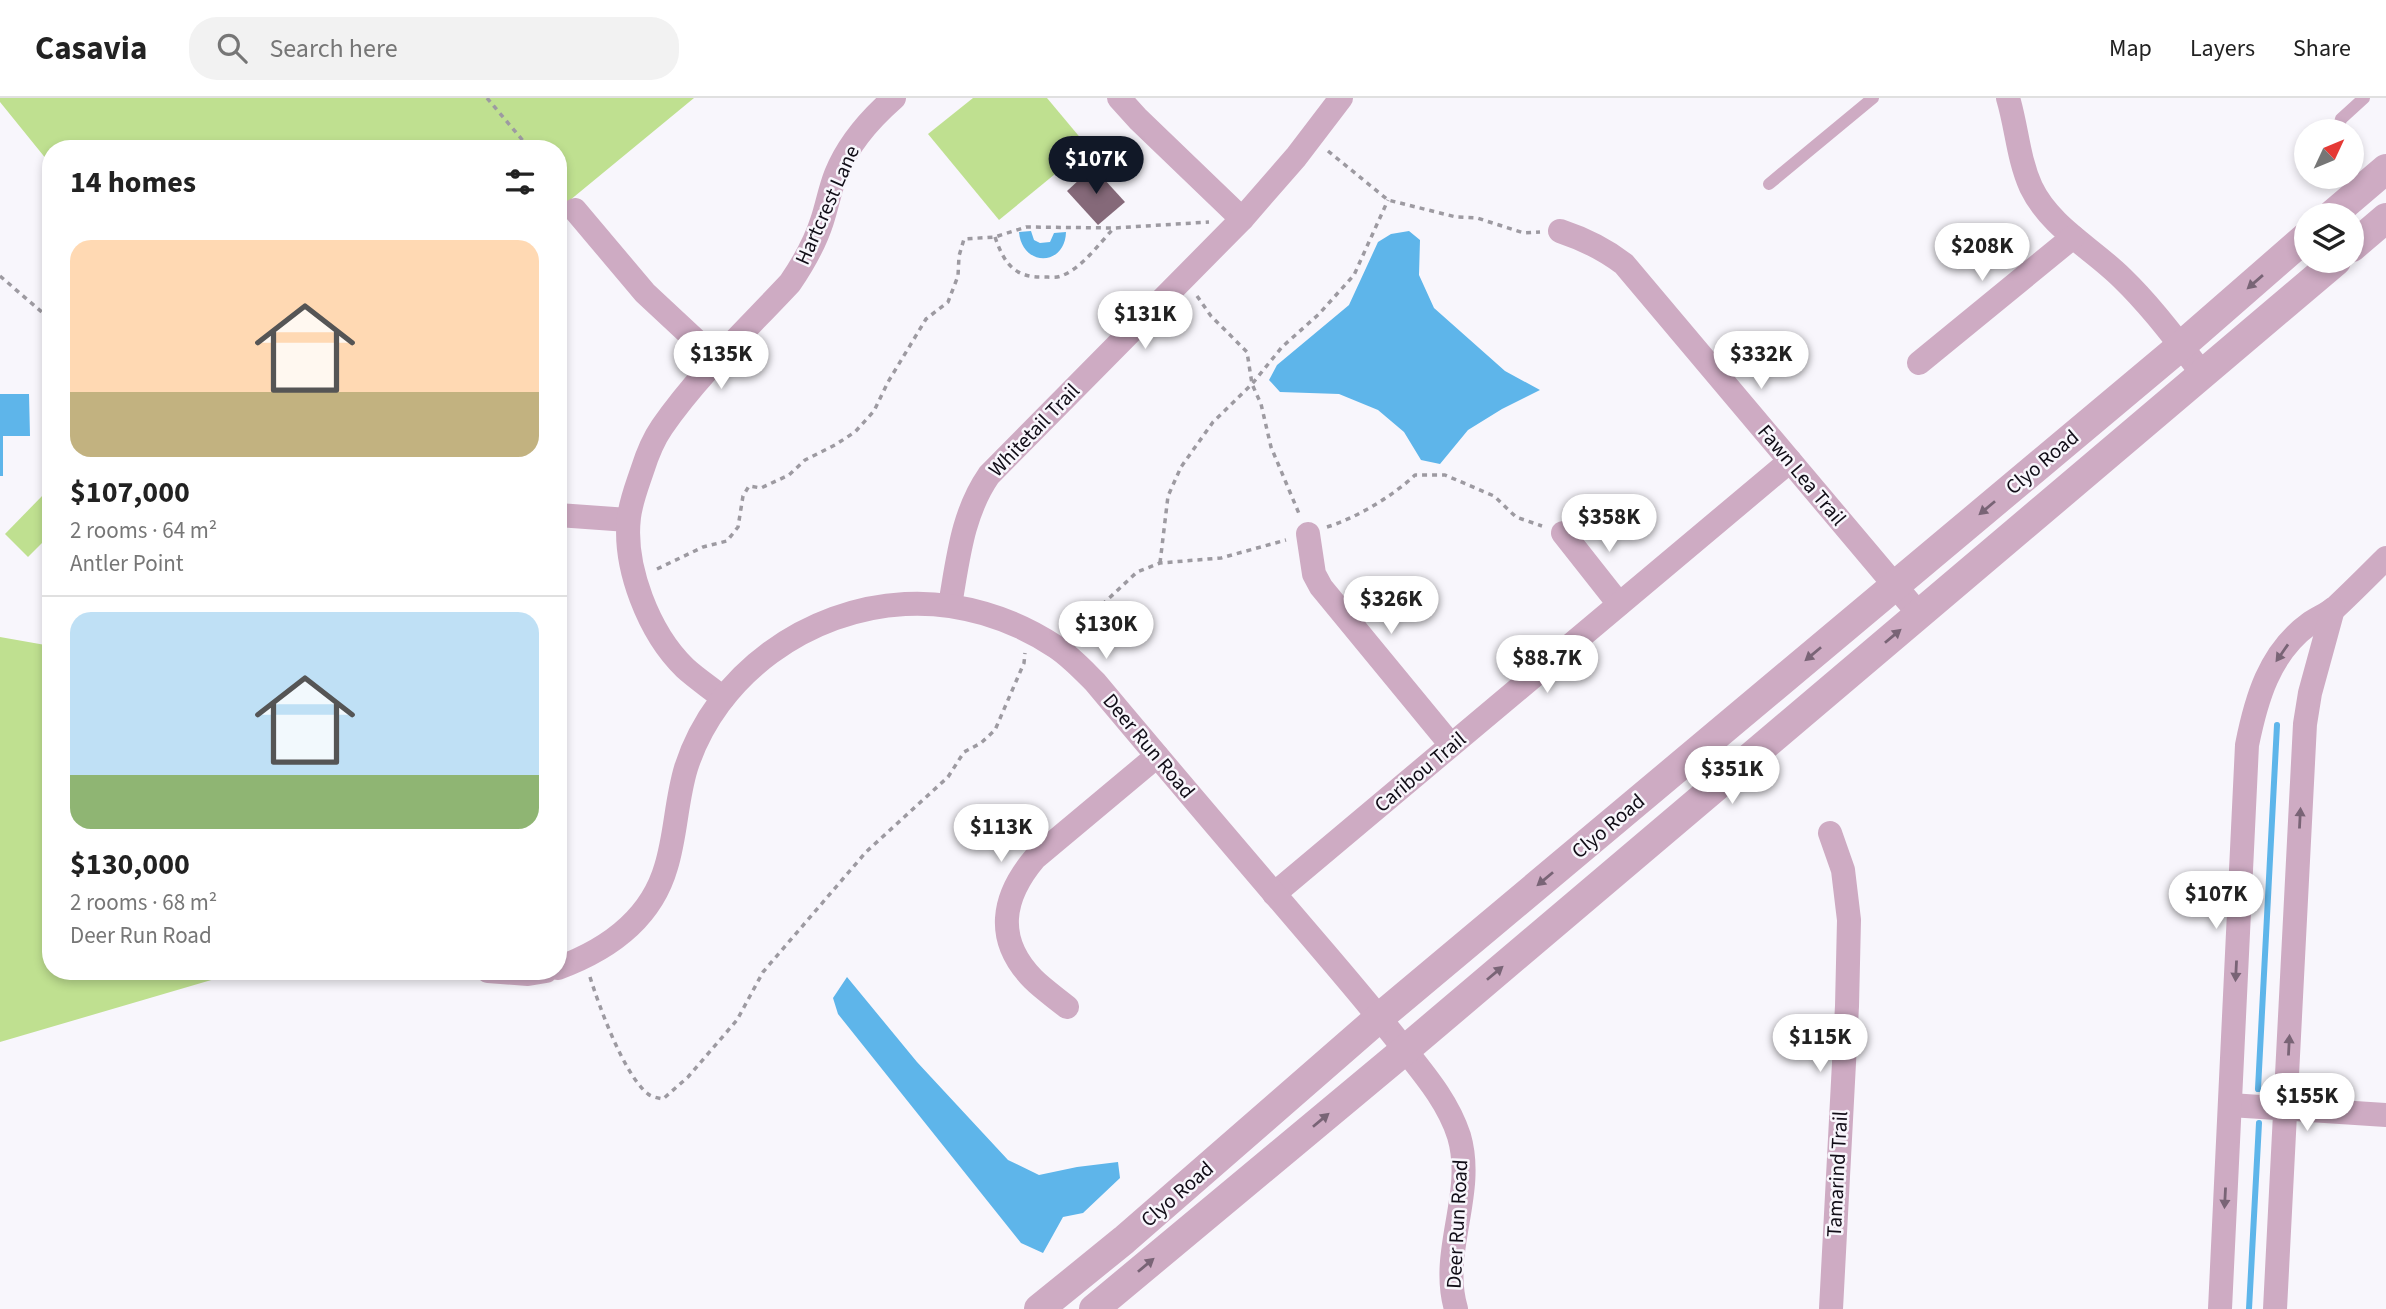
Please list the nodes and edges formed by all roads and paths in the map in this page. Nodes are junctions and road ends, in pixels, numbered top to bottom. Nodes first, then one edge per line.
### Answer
1 (487, 98) edge
2 (894, 98) edge
3 (1119, 98) edge
4 (1341, 98) edge
5 (1873, 98) edge
6 (2364, 98) edge
7 (2013, 102) edge
8 (2341, 119) edge
9 (1314, 133) junction
10 (522, 140) edge
11 (2386, 169) edge
12 (2364, 183) edge
13 (1769, 184) dead end
14 (2356, 189) edge
15 (2363, 189) edge
16 (1388, 200) junction
17 (2343, 203) edge
18 (575, 210) dead end
19 (2386, 218) edge
20 (1242, 219) junction
21 (1114, 228) junction
22 (1559, 231) joint
23 (995, 237) junction
24 (2073, 237) junction
25 (2364, 237) edge
26 (2294, 247) edge
27 (2322, 273) edge
28 (0, 276) edge
29 (1185, 279) junction
30 (42, 312) edge
31 (2181, 346) junction
32 (718, 361) junction
33 (1919, 363) dead end
34 (2203, 373) junction
35 (1252, 384) junction
36 (1790, 461) junction
37 (567, 516) edge
38 (628, 520) junction
39 (1563, 533) joint
40 (1308, 534) junction
41 (2386, 558) edge
42 (1160, 562) junction
43 (657, 569) dead end
44 (1894, 586) junction
45 (1619, 604) junction
46 (950, 605) junction
47 (2333, 609) junction
48 (1919, 614) junction
49 (1026, 630) junction
50 (1056, 647) junction
51 (723, 698) junction
52 (1451, 745) junction
53 (1157, 756) junction
54 (1830, 833) dead end
55 (1274, 894) junction
56 (584, 959) junction
57 (567, 965) edge
58 (1067, 1007) dead end
59 (1380, 1017) junction
60 (1405, 1050) junction
61 (2230, 1105) junction
62 (2286, 1109) junction
63 (2386, 1115) edge
64 (1040, 1309) edge
65 (1094, 1309) edge
66 (1455, 1309) edge
67 (1831, 1309) edge
68 (2220, 1309) edge
69 (2275, 1309) edge

1 - 10 path
2 - 32 street, Hartcrest Lane
3 - 20 street
4 - 9 street, Whitetail Trail
5 - 13 lane
6 - 8 lane
7 - 24 street
9 - 16 path
9 - 20 street, Whitetail Trail
11 - 12 street
14 - 17 street
15 - 19 street
16 - 22 path
16 - 35 path
18 - 32 street
19 - 25 street
20 - 21 path
20 - 29 street, Whitetail Trail
21 - 23 path
21 - 23 path
22 - 36 street, Fawn Lea Trail
23 - 43 path
24 - 31 street
24 - 33 street
26 -> 31 street, Clyo Road
27 - 34 street, Clyo Road
28 - 30 path
29 - 35 path
29 - 46 street, Whitetail Trail
31 - 34 street
31 -> 44 street, Clyo Road
32 - 38 street, Hartcrest Lane
34 - 48 street, Clyo Road
35 - 40 path
35 - 42 path
36 - 44 street, Fawn Lea Trail
36 - 45 street, Caribou Trail
37 - 38 street
38 - 51 street, Hartcrest Lane
39 - 40 path
39 - 45 street
40 - 42 path
40 - 52 street
41 - 47 street
42 - 50 path
44 - 48 street, Fawn Lea Trail
44 -> 59 street, Clyo Road
45 - 52 street, Caribou Trail
46 - 49 street, Deer Run Road
46 - 51 street, Deer Run Road
47 -> 61 street
62 -> 47 street
60 -> 48 street, Clyo Road
49 - 50 street, Deer Run Road
49 - 56 path
50 - 53 street, Deer Run Road
51 - 56 street, Deer Run Road
52 - 55 street, Caribou Trail
53 - 55 street, Deer Run Road
53 - 58 street
54 - 67 street, Tamarind Trail
55 - 59 street, Deer Run Road
56 - 57 street, Deer Run Road
59 - 60 street, Deer Run Road
59 - 64 street, Clyo Road
65 -> 60 street, Clyo Road
60 - 66 street, Deer Run Road
61 - 62 street
61 -> 68 street
62 - 63 street
62 - 69 street

